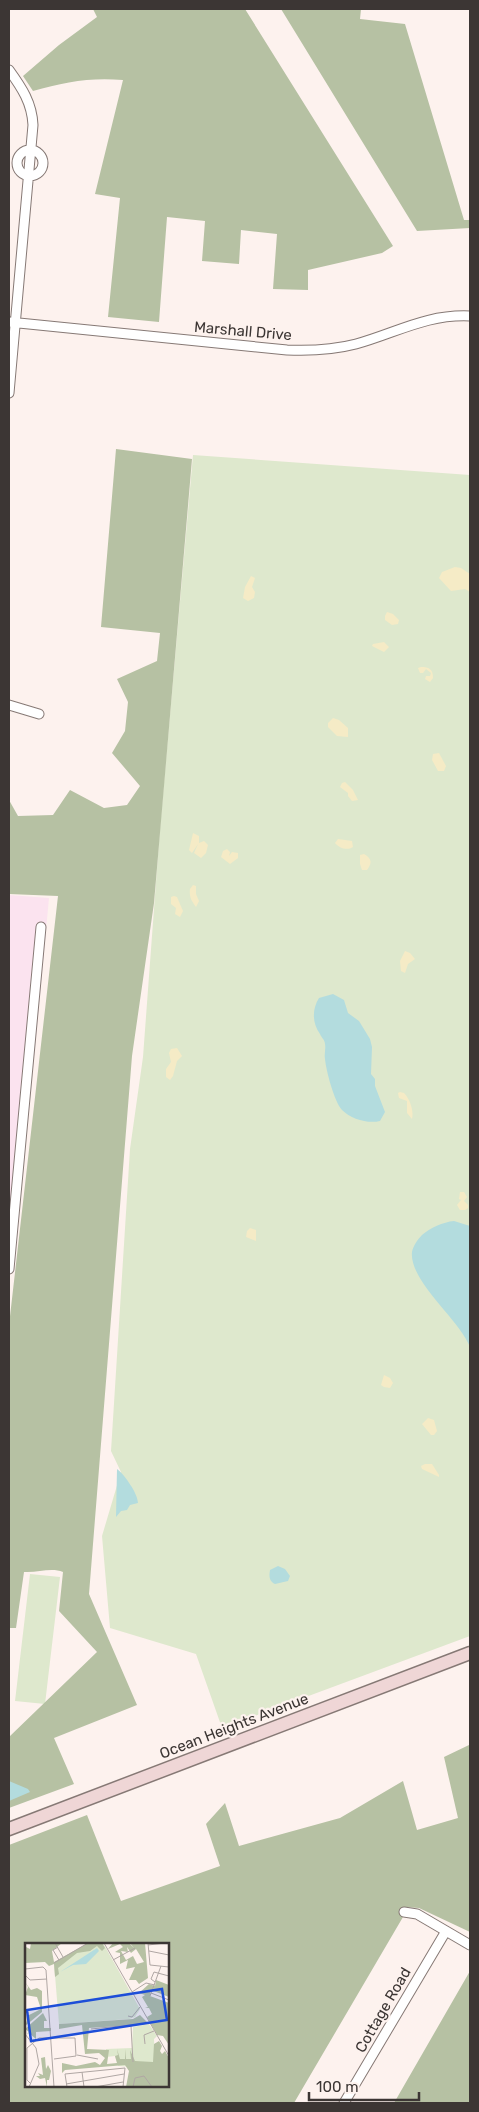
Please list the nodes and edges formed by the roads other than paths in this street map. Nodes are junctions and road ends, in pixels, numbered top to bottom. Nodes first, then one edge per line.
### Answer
1 (9, 70) edge
2 (31, 150) junction
3 (27, 176) junction
4 (470, 316) edge
5 (12, 322) edge
6 (9, 393) edge
7 (9, 705) edge
8 (39, 714) dead end
9 (41, 927) dead end
10 (9, 1269) edge
11 (470, 1653) edge
12 (9, 1829) edge
13 (404, 1912) dead end
14 (446, 1931) junction
15 (470, 1946) edge
16 (344, 2103) edge

1 - 2 street
2 - 3 street
2 - 3 street
3 - 5 street
4 - 5 street, Marshall Drive
5 - 6 street
7 - 8 street
9 - 10 street
11 - 12 main road, Ocean Heights Avenue
13 - 14 street
14 - 15 street
14 - 16 street, Cottage Road

